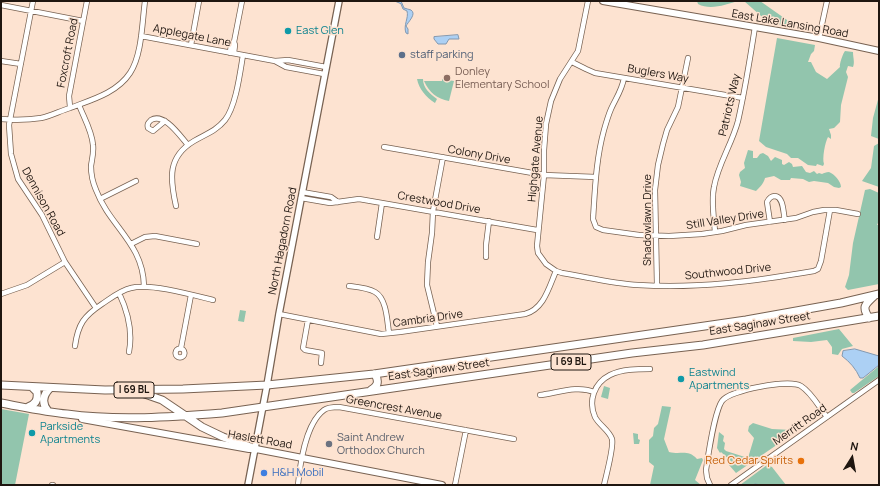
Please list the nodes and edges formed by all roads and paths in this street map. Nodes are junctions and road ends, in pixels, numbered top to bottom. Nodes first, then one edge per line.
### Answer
1 (33, 1) edge
2 (87, 1) edge
3 (145, 1) edge
4 (199, 1) edge
5 (242, 1) edge
6 (339, 1) edge
7 (588, 1) edge
8 (603, 1) edge
9 (826, 1) edge
10 (1, 5) edge
11 (31, 11) junction
12 (84, 21) junction
13 (755, 27) junction
14 (141, 36) junction
15 (819, 38) junction
16 (190, 45) junction
17 (879, 51) edge
18 (232, 53) junction
19 (243, 55) junction
20 (688, 58) dead end
21 (1, 61) edge
22 (276, 62) junction
23 (572, 62) junction
24 (21, 64) junction
25 (326, 67) junction
26 (324, 74) junction
27 (624, 78) junction
28 (682, 88) junction
29 (743, 98) junction
30 (79, 105) junction
31 (70, 107) junction
32 (1, 119) edge
33 (10, 120) junction
34 (165, 121) dead end
35 (188, 145) junction
36 (384, 147) dead end
37 (443, 157) junction
38 (544, 175) junction
39 (596, 177) junction
40 (136, 181) dead end
41 (301, 195) junction
42 (100, 199) junction
43 (382, 203) junction
44 (176, 206) dead end
45 (830, 210) junction
46 (433, 211) junction
47 (858, 214) dead end
48 (784, 220) junction
49 (489, 221) junction
50 (770, 222) junction
51 (537, 230) junction
52 (715, 232) junction
53 (656, 236) junction
54 (377, 237) dead end
55 (131, 244) junction
56 (197, 244) dead end
57 (486, 257) dead end
58 (65, 262) junction
59 (556, 271) junction
60 (657, 285) junction
61 (144, 286) junction
62 (349, 286) dead end
63 (118, 293) junction
64 (1, 294) edge
65 (191, 295) junction
66 (877, 295) edge
67 (214, 300) dead end
68 (96, 308) junction
69 (279, 314) junction
70 (879, 316) edge
71 (869, 318) junction
72 (308, 320) junction
73 (437, 326) junction
74 (389, 333) junction
75 (75, 346) dead end
76 (181, 348) dead end
77 (129, 352) dead end
78 (321, 363) dead end
79 (650, 369) dead end
80 (374, 374) junction
81 (879, 380) edge
82 (1, 385) edge
83 (267, 385) junction
84 (32, 387) junction
85 (50, 388) junction
86 (123, 390) junction
87 (369, 391) junction
88 (594, 392) junction
89 (540, 395) dead end
90 (1, 403) edge
91 (263, 407) junction
92 (28, 408) junction
93 (48, 411) junction
94 (76, 415) junction
95 (186, 416) junction
96 (827, 417) junction
97 (466, 430) junction
98 (514, 439) dead end
99 (256, 449) junction
100 (302, 458) junction
101 (248, 485) edge
102 (298, 485) edge
103 (442, 485) edge
104 (455, 485) edge
105 (604, 485) edge
106 (710, 485) edge
107 (731, 485) edge

1 - 11 street, Dennison Road
2 - 12 street, Foxcroft Road
3 - 14 street
4 - 16 street
5 - 18 street
6 - 25 street, North Hagadorn Road
7 - 23 street, Highgate Avenue
8 - 13 main road, East Lake Lansing Road
9 - 15 street
10 - 11 street
11 - 12 street
11 - 24 street, Dennison Road
12 - 31 street, Foxcroft Road
13 - 15 main road, East Lake Lansing Road
13 - 29 street, Patriots Way
14 - 16 street, Applegate Lane
14 - 30 street, Applegate Lane
15 - 17 main road, East Lake Lansing Road
16 - 18 street, Applegate Lane
18 - 19 street, Applegate Lane
19 - 22 street, Applegate Lane
19 - 35 street
20 - 28 street, Shadowlawn Drive
21 - 24 street
22 - 25 street, Applegate Lane
22 - 26 street, Applegate Lane
23 - 27 street, Buglers Way
23 - 38 street, Highgate Avenue
24 - 33 street, Dennison Road
25 - 26 street, North Hagadorn Road
26 - 41 street, North Hagadorn Road
27 - 28 street, Buglers Way
27 - 39 street
28 - 29 street, Buglers Way
28 - 53 street, Shadowlawn Drive
29 - 52 street, Patriots Way
30 - 31 street, Applegate Lane
30 - 42 street
31 - 33 street, Applegate Lane
32 - 33 street, Applegate Lane
33 - 58 street, Dennison Road
34 - 35 street
35 - 44 street
36 - 37 street, Colony Drive
37 - 38 street, Colony Drive
37 - 46 street
38 - 39 street, Colony Drive
38 - 51 street, Highgate Avenue
39 - 53 street, Still Valley Drive
40 - 42 street
41 - 43 street, Crestwood Drive
41 - 69 street, North Hagadorn Road
42 - 55 street
43 - 46 street, Crestwood Drive
43 - 54 street
45 - 47 street, Still Valley Drive
45 - 48 street, Still Valley Drive
45 - 60 street, Southwood Drive
46 - 49 street, Crestwood Drive
46 - 73 street
48 - 50 street, Still Valley Drive
48 - 50 street
49 - 51 street, Crestwood Drive
49 - 57 street
50 - 52 street, Still Valley Drive
51 - 59 street, Highgate Avenue
52 - 53 street, Still Valley Drive
53 - 60 street, Shadowlawn Drive
55 - 56 street
55 - 61 street
58 - 64 street
58 - 68 street, Dennison Road
59 - 60 street, Southwood Drive
59 - 73 street, Cambria Drive
61 - 63 street
61 - 65 street
62 - 74 street
63 - 68 street
63 - 77 street
65 - 67 street
65 - 76 street
66 - 71 main road
66 - 80 main road, East Saginaw Street / I 69 BL
68 - 75 street
69 - 72 street, Cambria Drive
69 - 83 street, North Hagadorn Road
70 - 71 main road, East Saginaw Street / I 69 BL
71 - 87 main road, East Saginaw Street / I 69 BL
72 - 74 street, Cambria Drive
72 - 78 street
73 - 74 street, Cambria Drive
79 - 88 street
80 - 83 main road, East Saginaw Street / I 69 BL
80 - 87 main road
81 - 96 street, Merritt Road
82 - 84 main road, East Saginaw Street / I 69 BL
83 - 86 main road, East Saginaw Street / I 69 BL
83 - 91 street, North Hagadorn Road
84 - 85 main road, East Saginaw Street / I 69 BL
84 - 92 main road
85 - 86 main road, East Saginaw Street / I 69 BL
85 - 93 main road
86 - 95 main road
87 - 91 main road, East Saginaw Street / I 69 BL
88 - 89 street
88 - 105 street
90 - 92 main road, East Saginaw Street / I 69 BL
91 - 95 main road, East Saginaw Street / I 69 BL
91 - 99 street, North Hagadorn Road
92 - 93 main road, East Saginaw Street / I 69 BL
93 - 94 main road, East Saginaw Street / I 69 BL
94 - 95 main road, East Saginaw Street / I 69 BL
94 - 99 main road, Haslett Road
95 - 99 main road
96 - 106 street
96 - 107 street, Merritt Road
97 - 98 street, Greencrest Avenue
97 - 100 street, Greencrest Avenue
97 - 104 street
99 - 100 main road, Haslett Road
99 - 101 street, North Hagadorn Road
100 - 102 street
100 - 103 main road, Haslett Road

